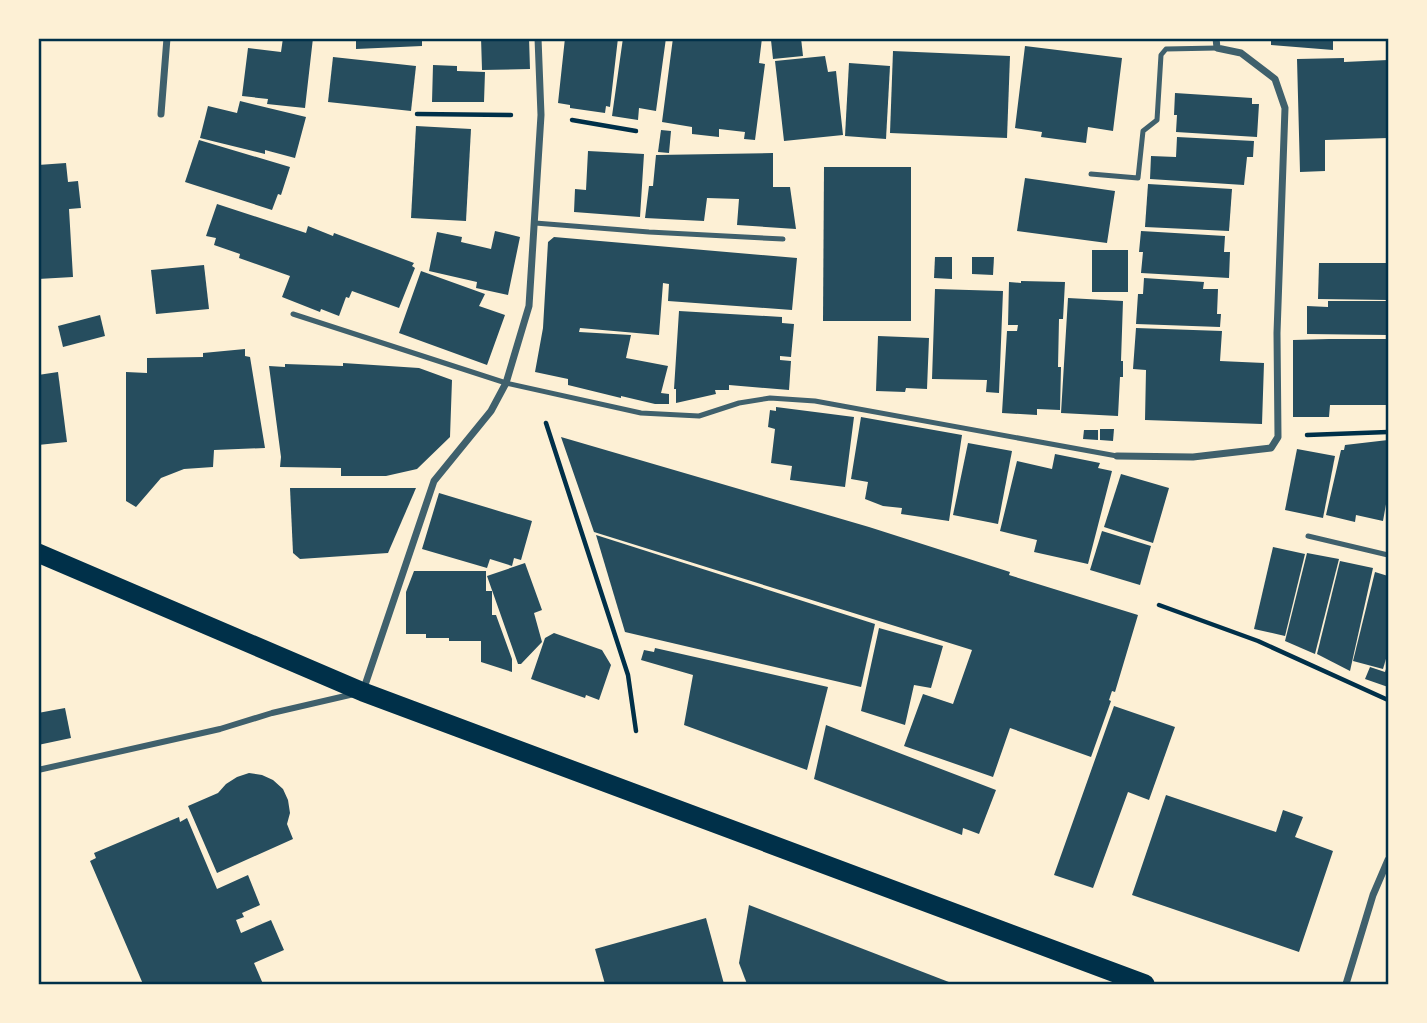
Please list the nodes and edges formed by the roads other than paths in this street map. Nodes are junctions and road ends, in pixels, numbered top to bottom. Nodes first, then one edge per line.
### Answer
1 (167, 38) edge
2 (538, 38) edge
3 (1216, 38) edge
4 (1217, 48) junction
5 (162, 114) dead end
6 (1091, 174) dead end
7 (535, 223) junction
8 (783, 239) dead end
9 (293, 314) dead end
10 (506, 383) junction
11 (1117, 456) joint
12 (1308, 536) dead end
13 (38, 554) edge
14 (1388, 555) edge
15 (363, 692) junction
16 (38, 770) edge
17 (1388, 860) edge
18 (1145, 985) edge
19 (1346, 985) edge

1 - 5 street
2 - 7 street
3 - 4 street
4 - 6 lane
4 - 11 street
7 - 8 lane
7 - 10 street
9 - 10 lane
10 - 11 lane
10 - 15 street
12 - 14 lane
13 - 15 highway
15 - 16 street
15 - 18 highway
17 - 19 street

